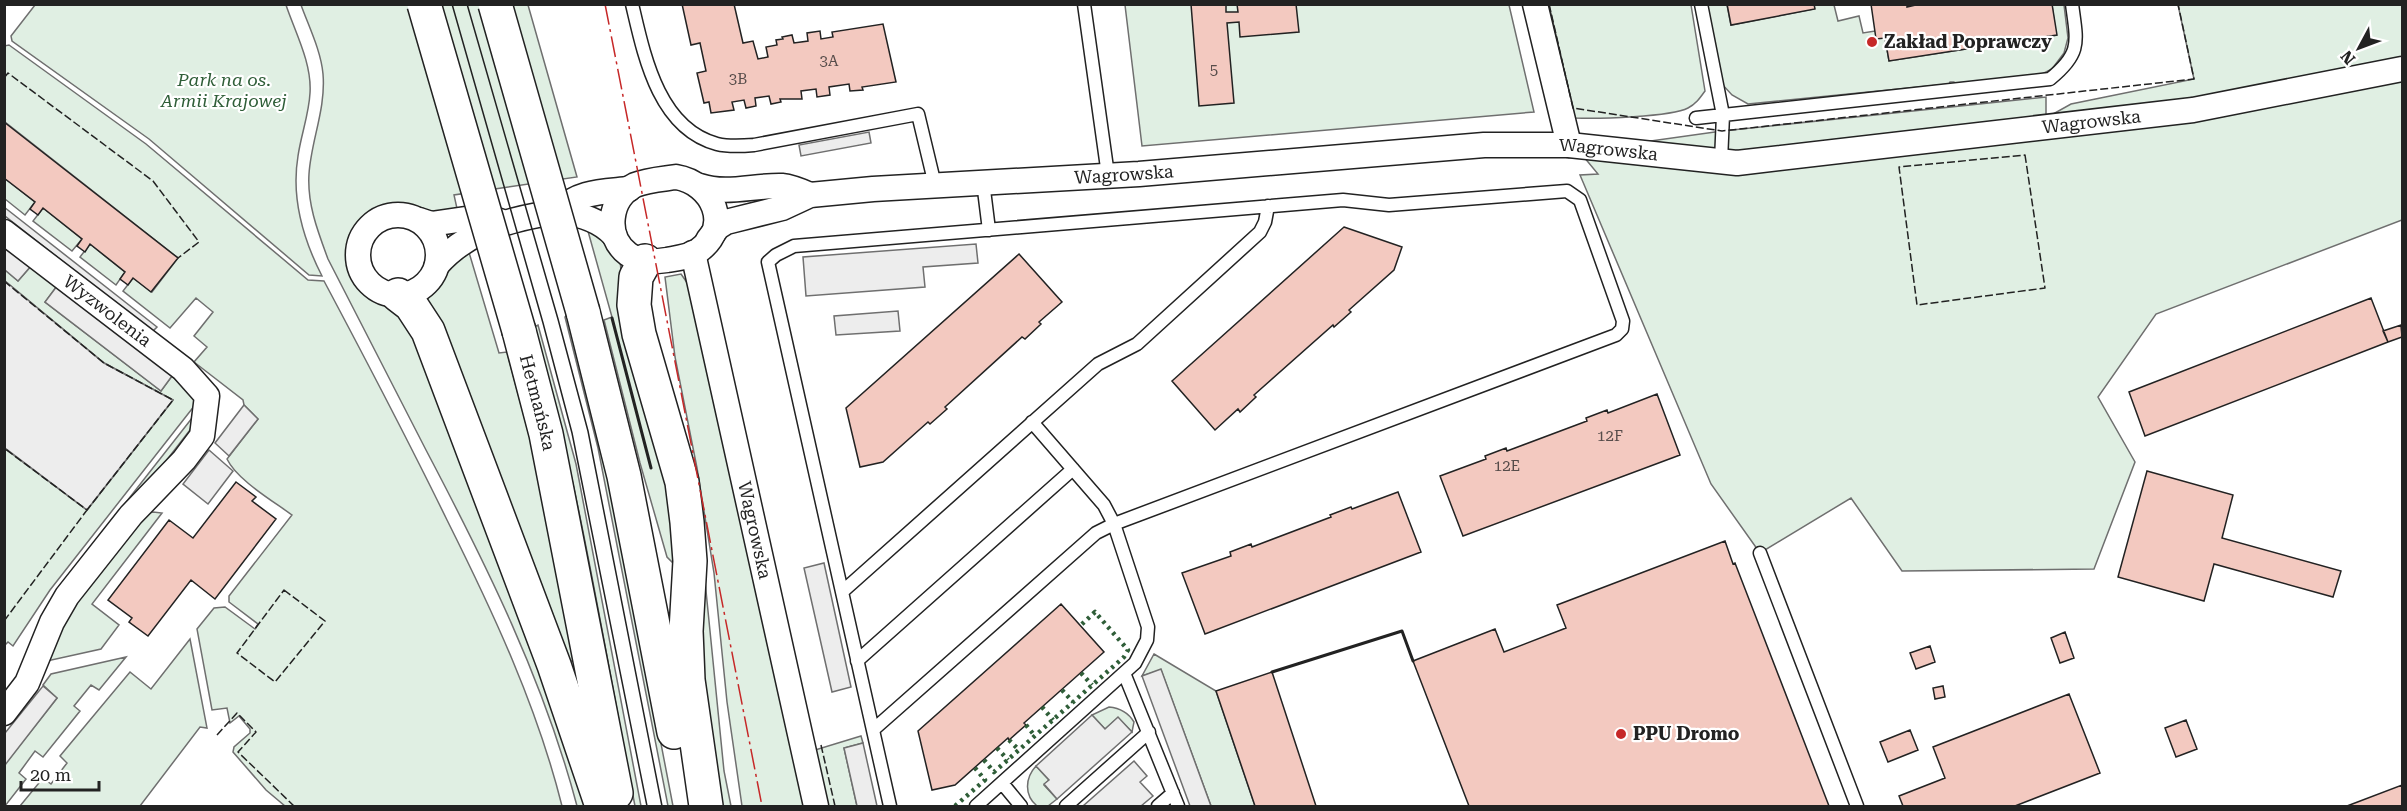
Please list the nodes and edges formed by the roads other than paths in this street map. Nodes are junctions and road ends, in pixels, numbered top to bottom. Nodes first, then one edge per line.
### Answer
1 (424, 4) edge
2 (495, 4) edge
3 (633, 4) edge
4 (1084, 4) edge
5 (1535, 4) edge
6 (1701, 4) edge
7 (2072, 4) edge
8 (2403, 69) edge
9 (1723, 115) junction
10 (1696, 118) dead end
11 (1569, 145) junction
12 (1721, 161) junction
13 (1108, 175) junction
14 (983, 182) junction
15 (935, 185) junction
16 (700, 186) junction
17 (629, 189) junction
18 (810, 195) junction
19 (1268, 206) junction
20 (559, 211) junction
21 (419, 220) junction
22 (506, 221) junction
23 (988, 230) junction
24 (4, 232) edge
25 (614, 235) junction
26 (701, 247) junction
27 (645, 261) junction
28 (437, 265) junction
29 (398, 295) junction
30 (1032, 422) junction
31 (1073, 469) junction
32 (1114, 524) junction
33 (1760, 553) dead end
34 (842, 592) junction
35 (857, 661) junction
36 (1124, 673) junction
37 (4, 713) edge
38 (873, 730) junction
39 (1149, 732) junction
40 (1002, 783) junction
41 (1173, 793) junction
42 (602, 807) edge
43 (619, 807) edge
44 (688, 807) edge
45 (706, 807) edge
46 (816, 807) edge
47 (890, 807) edge
48 (976, 807) edge
49 (1021, 807) edge
50 (1066, 807) edge
51 (1158, 807) edge
52 (1178, 807) edge
53 (1857, 807) edge

1 - 43 street, Hetmańska, bridge
2 - 44 street, bridge
3 - 15 lane
4 - 13 lane
5 - 11 street
6 - 9 lane
7 - 9 lane
8 - 12 street, Wagrowska
9 - 10 lane
9 - 12 lane
11 - 12 street, Wagrowska
11 - 13 street, Wagrowska
13 - 14 street, Wagrowska
14 - 15 street, Wagrowska
14 - 23 lane
15 - 18 street, Wagrowska
16 - 17 street
16 - 18 street, Wagrowska
16 - 26 street
17 - 20 street
17 - 25 street
18 - 26 street, Wagrowska
19 - 23 lane
19 - 30 lane
19 - 32 lane
20 - 22 street
20 - 25 street
21 - 22 street
21 - 28 street
21 - 29 street
22 - 28 street
23 - 34 lane
24 - 37 street, Wyzwolenia
25 - 27 street
26 - 27 street
26 - 46 street, Wagrowska
27 - 45 street
28 - 29 street
29 - 42 street
30 - 31 lane
30 - 34 lane
31 - 32 lane
31 - 35 lane
32 - 36 lane
32 - 38 lane
33 - 53 lane
34 - 35 lane
35 - 38 lane
36 - 39 lane
36 - 40 lane
38 - 47 lane
39 - 41 lane
39 - 50 lane
40 - 48 lane
40 - 49 lane
41 - 51 lane
41 - 52 lane

